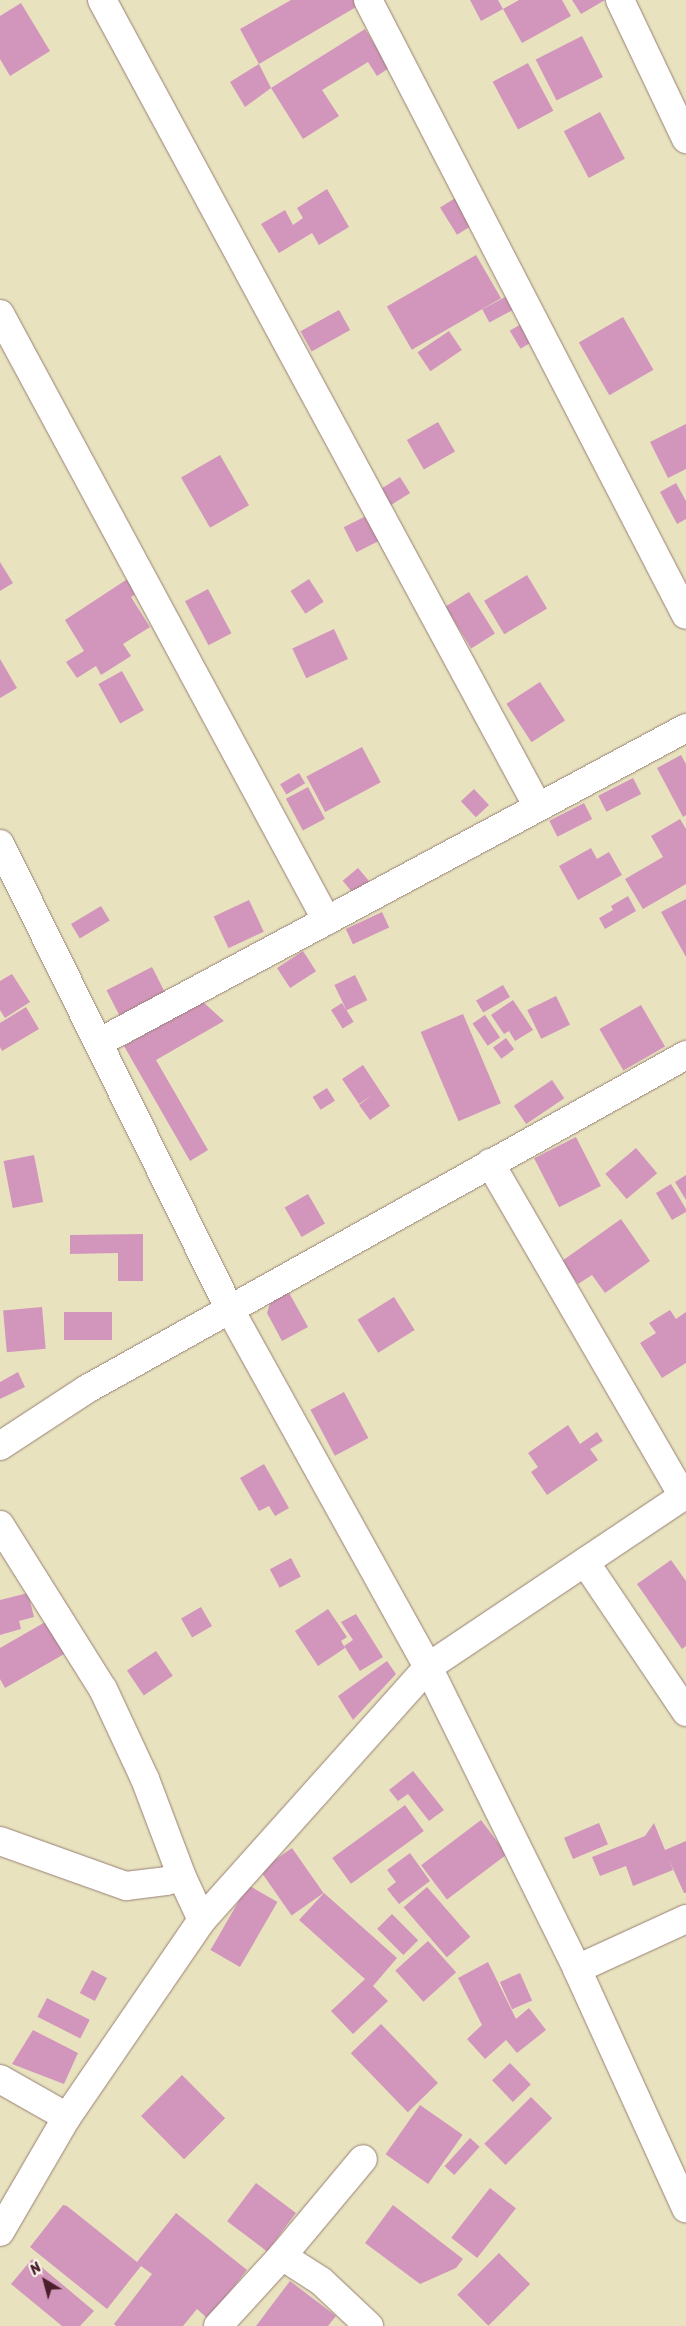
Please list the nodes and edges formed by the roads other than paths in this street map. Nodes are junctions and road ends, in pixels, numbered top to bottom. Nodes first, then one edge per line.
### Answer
1 (102, 0) edge
2 (368, 0) edge
3 (620, 0) edge
4 (686, 139) edge
5 (0, 314) edge
6 (686, 615) edge
7 (686, 728) edge
8 (538, 807) junction
9 (0, 844) edge
10 (327, 920) junction
11 (100, 1042) junction
12 (686, 1055) edge
13 (490, 1163) junction
14 (229, 1308) junction
15 (0, 1446) edge
16 (685, 1495) edge
17 (0, 1525) edge
18 (585, 1562) junction
19 (428, 1667) junction
20 (686, 1712) edge
21 (0, 1841) edge
22 (182, 1877) junction
23 (686, 1919) edge
24 (202, 1920) junction
25 (577, 1969) junction
26 (0, 2078) edge
27 (67, 2117) junction
28 (363, 2159) dead end
29 (686, 2208) edge
30 (0, 2232) edge
31 (282, 2256) junction
32 (218, 2326) edge
33 (368, 2326) edge

1 - 8 street
2 - 6 street
3 - 4 street
5 - 10 street
7 - 8 street
8 - 10 street
9 - 11 street
10 - 11 street
11 - 14 street
12 - 13 street
13 - 14 street
13 - 16 street
14 - 15 street
14 - 19 street
16 - 18 street
17 - 22 street
18 - 19 street
18 - 20 street
19 - 24 street
19 - 25 street
21 - 22 street
22 - 24 street
23 - 25 street
24 - 27 street
25 - 29 street
26 - 27 street
27 - 30 street
28 - 31 street
31 - 32 street
31 - 33 street

